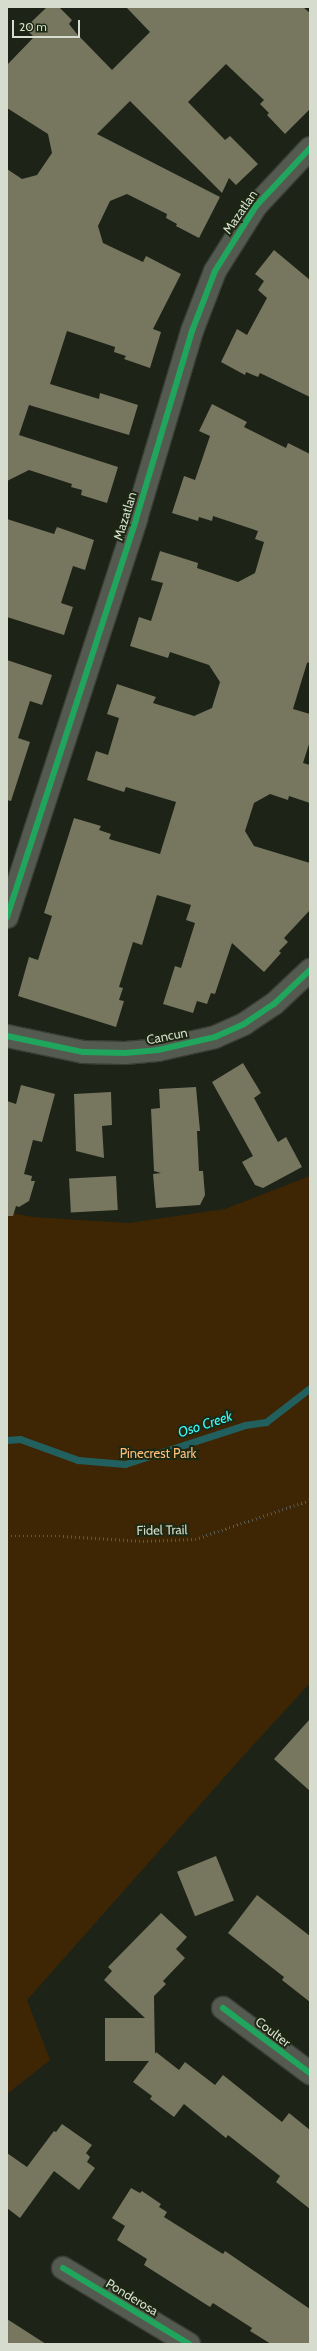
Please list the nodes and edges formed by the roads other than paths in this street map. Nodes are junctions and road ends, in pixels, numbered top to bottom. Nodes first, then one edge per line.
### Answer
1 (310, 148) edge
2 (7, 917) edge
3 (310, 970) edge
4 (7, 1036) edge
5 (224, 2008) dead end
6 (310, 2074) edge
7 (63, 2268) dead end
8 (189, 2344) edge

1 - 2 street, Mazatlan
3 - 4 street, Cancun
5 - 6 street, Coulter
7 - 8 street, Ponderosa

